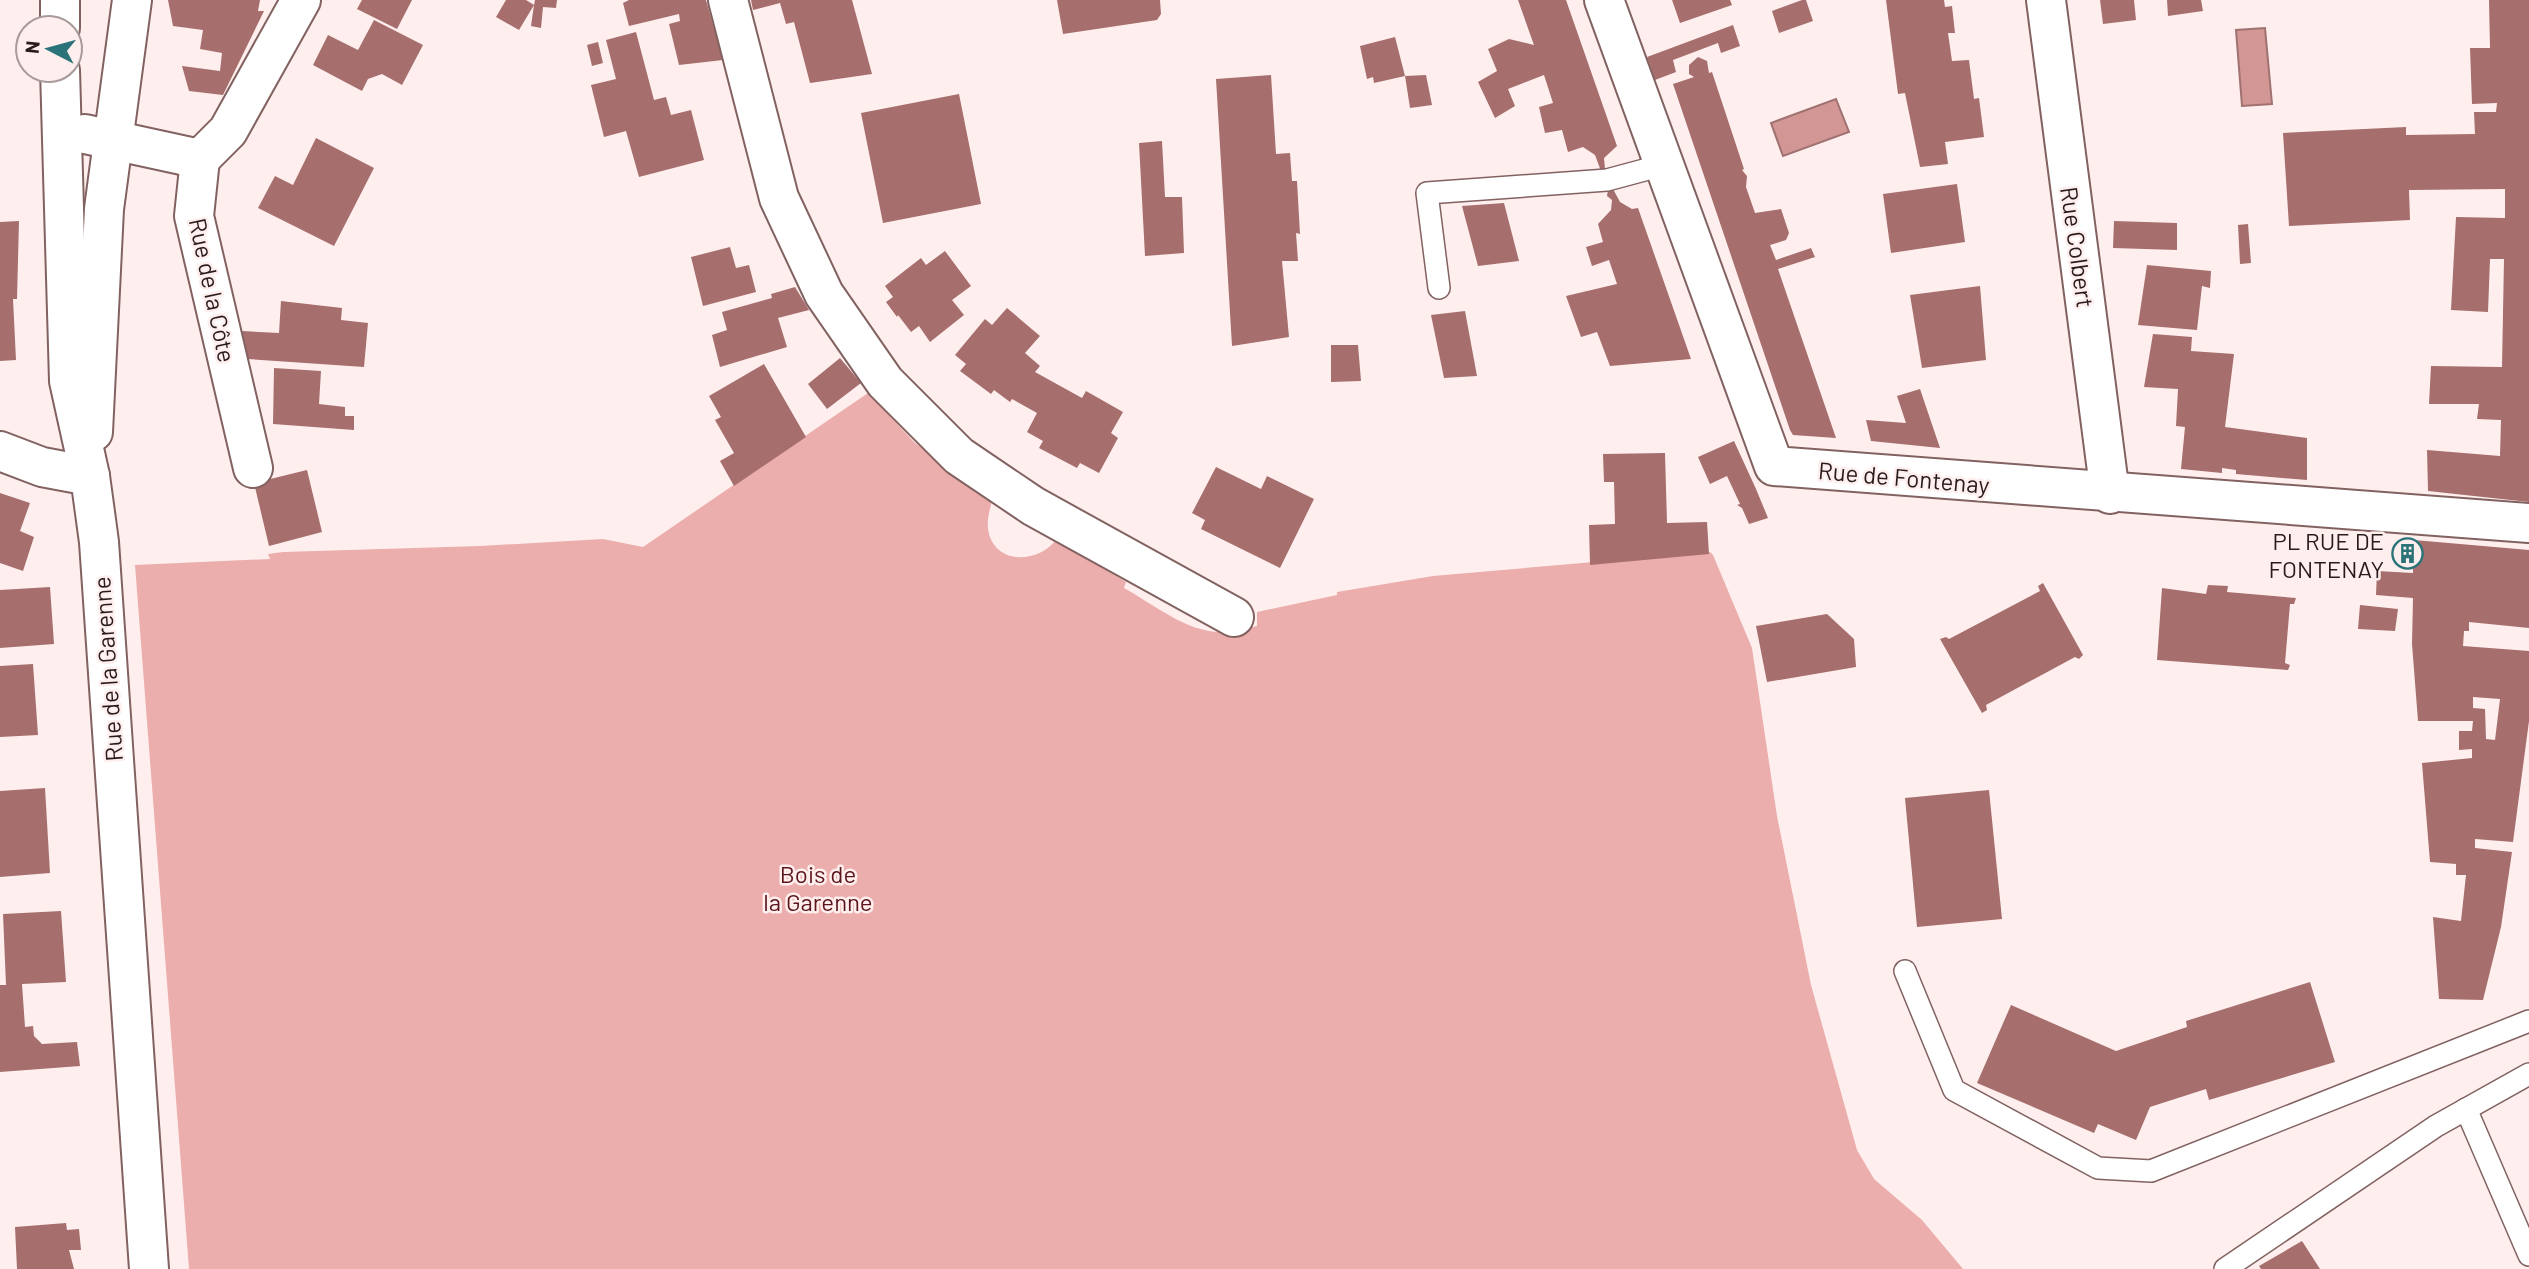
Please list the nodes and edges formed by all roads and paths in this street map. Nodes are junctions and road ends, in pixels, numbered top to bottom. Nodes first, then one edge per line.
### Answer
1 (132, 0) edge
2 (300, 0) edge
3 (728, 0) edge
4 (1604, 0) edge
5 (2046, 0) edge
6 (60, 84) edge
7 (59, 130) junction
8 (111, 139) junction
9 (200, 159) junction
10 (1663, 165) junction
11 (1439, 288) dead end
12 (0, 451) edge
13 (253, 468) dead end
14 (90, 476) junction
15 (2110, 494) junction
16 (2529, 523) edge
17 (1234, 617) dead end
18 (1905, 971) dead end
19 (2529, 1021) edge
20 (2529, 1074) edge
21 (2466, 1109) junction
22 (2529, 1255) edge
23 (149, 1269) edge
24 (2225, 1269) edge

1 - 8 street
2 - 9 street
3 - 17 street
4 - 10 street, Rue de Fontenay
5 - 15 street, Rue Colbert
6 - 7 street, Rue de la Garenne
7 - 8 street
7 - 14 street, Rue de la Garenne
8 - 9 street
8 - 14 street
9 - 13 street, Rue de la Côte
10 - 11 lane
10 - 15 street, Rue de Fontenay
12 - 14 street
14 - 23 street, Rue de la Garenne
15 - 16 street, Rue de Fontenay
18 - 19 lane
20 - 21 lane
21 - 22 lane
21 - 24 lane

